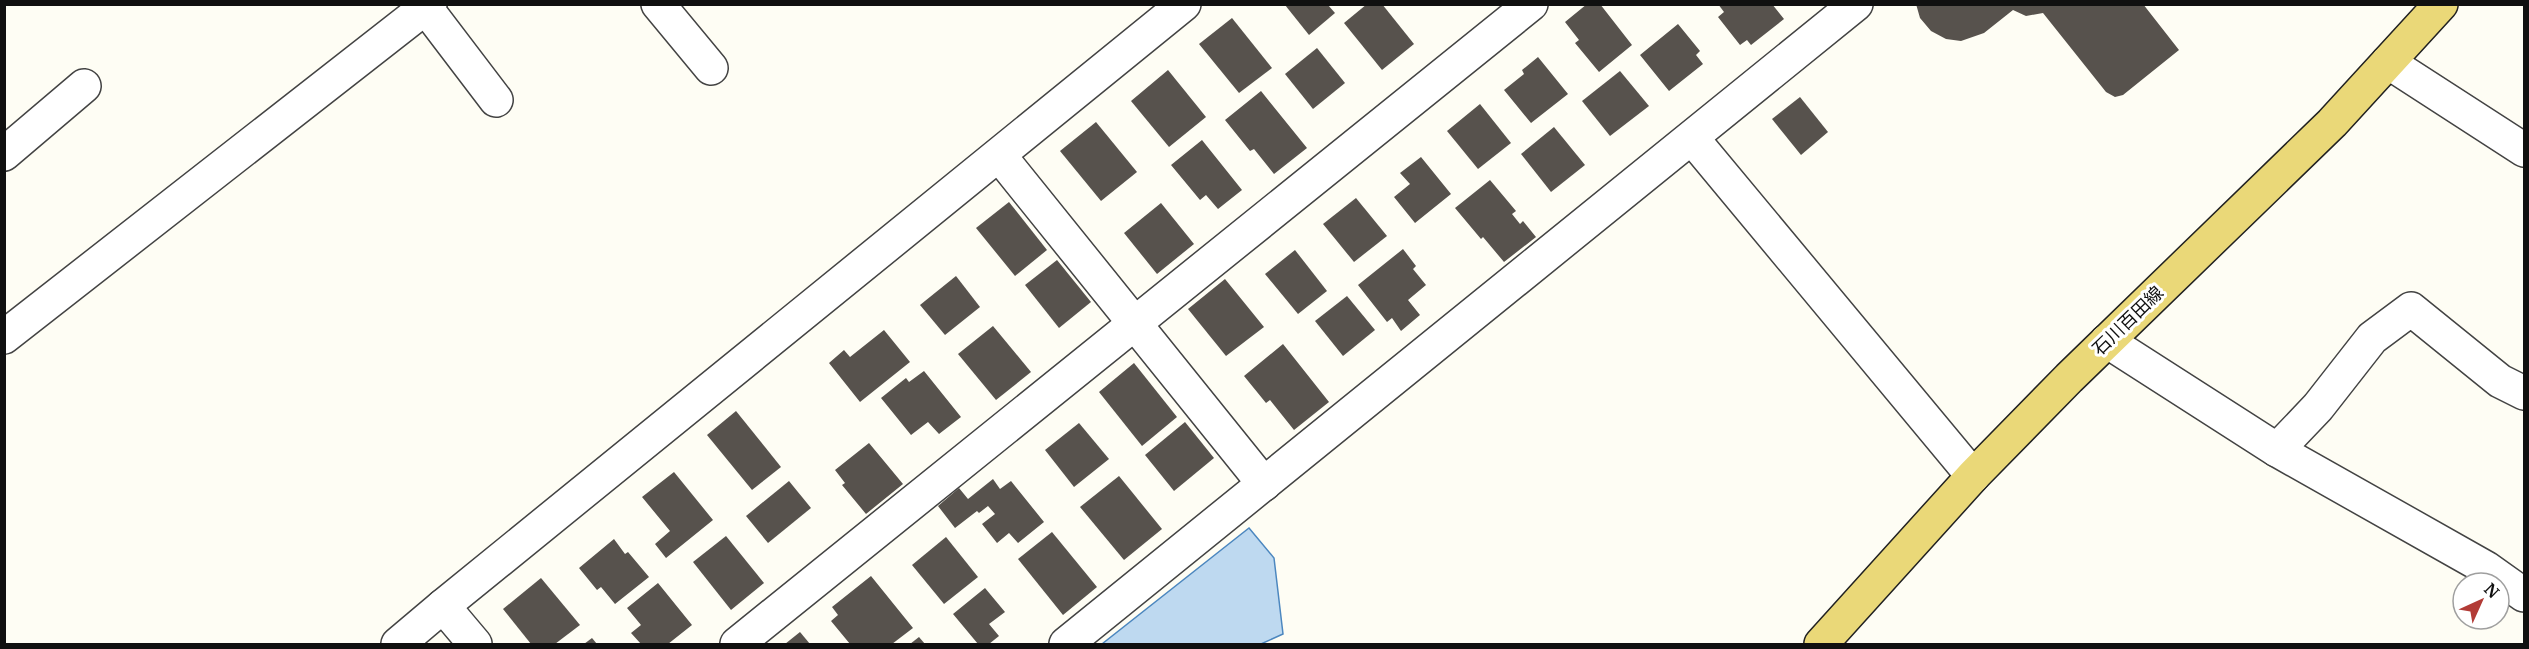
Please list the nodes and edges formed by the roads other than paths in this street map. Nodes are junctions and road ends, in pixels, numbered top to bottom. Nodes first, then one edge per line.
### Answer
1 (658, 4) edge
2 (1184, 4) edge
3 (1531, 4) edge
4 (1856, 4) edge
5 (428, 6) edge
6 (2427, 10) edge
7 (2388, 62) junction
8 (711, 68) dead end
9 (84, 86) dead end
10 (496, 100) dead end
11 (1692, 138) junction
12 (2524, 150) edge
13 (4, 154) edge
14 (999, 155) junction
15 (1135, 324) junction
16 (4, 337) edge
17 (2107, 341) junction
18 (2524, 393) edge
19 (2277, 450) junction
20 (1973, 476) junction
21 (1264, 484) junction
22 (2524, 595) edge
23 (443, 606) junction
24 (398, 645) edge
25 (475, 645) edge
26 (737, 645) edge
27 (1066, 645) edge
28 (1821, 645) edge

1 - 8 street
2 - 14 street
3 - 15 street
4 - 11 street
5 - 10 street
5 - 16 street
6 - 7 main road, 石川百田線
7 - 12 street
7 - 17 main road, 石川百田線
9 - 13 street
11 - 20 street
11 - 21 street
14 - 15 street
14 - 23 street
15 - 21 street
15 - 26 street
17 - 19 street
17 - 20 main road, 石川百田線
18 - 19 street
19 - 22 street
20 - 28 main road, 石川百田線
21 - 27 street
23 - 24 street
23 - 25 street

